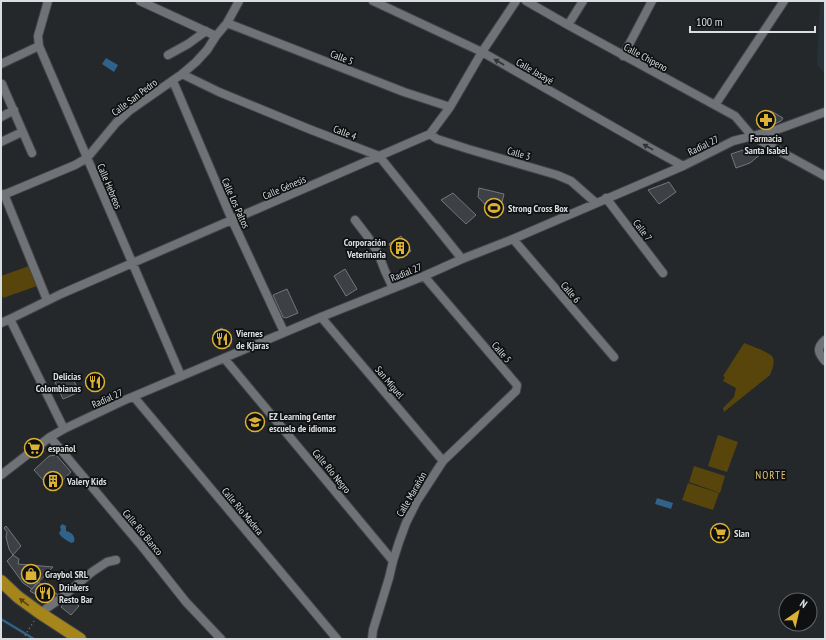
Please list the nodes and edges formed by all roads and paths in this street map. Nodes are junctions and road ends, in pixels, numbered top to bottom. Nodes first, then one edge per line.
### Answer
1 (48, 1) edge
2 (140, 1) edge
3 (239, 1) edge
4 (373, 1) edge
5 (516, 1) edge
6 (526, 1) edge
7 (583, 1) edge
8 (652, 1) edge
9 (784, 1) edge
10 (227, 24) junction
11 (568, 25) junction
12 (206, 31) junction
13 (216, 36) junction
14 (39, 46) junction
15 (482, 52) junction
16 (168, 56) dead end
17 (624, 56) junction
18 (1, 64) edge
19 (182, 74) junction
20 (173, 81) junction
21 (2, 84) dead end
22 (715, 105) junction
23 (450, 107) junction
24 (14, 110) junction
25 (825, 112) edge
26 (1, 117) edge
27 (22, 132) junction
28 (430, 134) junction
29 (752, 136) junction
30 (1, 142) edge
31 (32, 153) dead end
32 (379, 156) junction
33 (87, 158) junction
34 (683, 166) junction
35 (825, 176) edge
36 (3, 195) edge
37 (606, 198) junction
38 (596, 203) junction
39 (232, 220) junction
40 (355, 220) dead end
41 (513, 239) junction
42 (462, 259) junction
43 (133, 264) junction
44 (664, 273) dead end
45 (424, 276) junction
46 (393, 288) junction
47 (48, 300) junction
48 (322, 317) junction
49 (10, 319) junction
50 (1, 323) edge
51 (284, 332) junction
52 (825, 340) edge
53 (614, 357) dead end
54 (224, 358) junction
55 (825, 361) edge
56 (181, 376) junction
57 (517, 388) joint
58 (134, 397) junction
59 (64, 429) junction
60 (50, 438) junction
61 (443, 461) junction
62 (2, 475) edge
63 (116, 560) dead end
64 (393, 561) junction
65 (1, 581) edge
66 (37, 617) junction
67 (23, 638) edge
68 (80, 639) edge
69 (221, 639) edge
70 (337, 639) edge
71 (372, 639) edge

1 - 14 street, Calle Hebreos
2 - 12 street
3 - 10 street, Calle San Pedro
4 - 15 street, Calle Jasayé
5 - 15 street
6 - 11 street, Calle Chipeno
7 - 11 street
8 - 17 street
9 - 22 street
10 - 13 street, Calle San Pedro
10 - 23 street, Calle 5
11 - 17 street, Calle Chipeno
12 - 13 street
12 - 16 street
13 - 19 street, Calle San Pedro
14 - 18 street
14 - 33 street, Calle Hebreos
15 - 23 street
34 -> 15 street, Calle Jasayé
17 - 22 street, Calle Chipeno
19 - 20 street, Calle San Pedro
19 - 32 street, Calle 4
20 - 33 street, Calle San Pedro
20 - 39 street, Calle Los Paltos
21 - 24 street
22 - 29 street, Calle Chipeno
23 - 28 street
24 - 26 street
24 - 27 street
25 - 29 street, Radial 27
27 - 30 street
27 - 31 street
28 - 32 street, Calle Génesis
28 - 38 street, Calle 3
29 - 34 street, Radial 27
29 - 35 street
32 - 39 street, Calle Génesis
32 - 42 street
33 - 36 street, Calle San Pedro
33 - 43 street, Calle Hebreos
34 - 37 street, Radial 27
36 - 47 street
37 - 38 street, Radial 27
37 - 44 street, Calle 7
38 - 41 street, Radial 27
39 - 43 street, Calle Génesis
39 - 51 street, Calle Los Paltos
40 - 46 street
41 - 42 street, Radial 27
41 - 53 street, Calle 6
42 - 45 street, Radial 27
43 - 47 street, Calle Génesis
43 - 56 street, Calle Hebreos
45 - 46 street, Radial 27
45 - 57 street, Calle 5
46 - 48 street, Radial 27
47 - 49 street, Calle Génesis
48 - 51 street, Radial 27
48 - 61 street, San Miguel
49 - 50 street, Calle Génesis
49 - 59 street
51 - 54 street, Radial 27
52 - 55 street
54 - 56 street, Radial 27
54 - 64 street, Calle Río Negro
56 - 58 street, Radial 27
57 - 61 street, Calle Marañón
58 - 59 street, Radial 27
58 - 70 street, Calle Río Madera
59 - 60 street, Radial 27
60 - 62 street, Radial 27
60 - 69 street, Calle Río Blanco
61 - 64 street, Calle Marañón
63 - 66 street
64 - 71 street, Calle Marañón
66 -> 65 highway
66 - 67 path
66 - 68 highway

